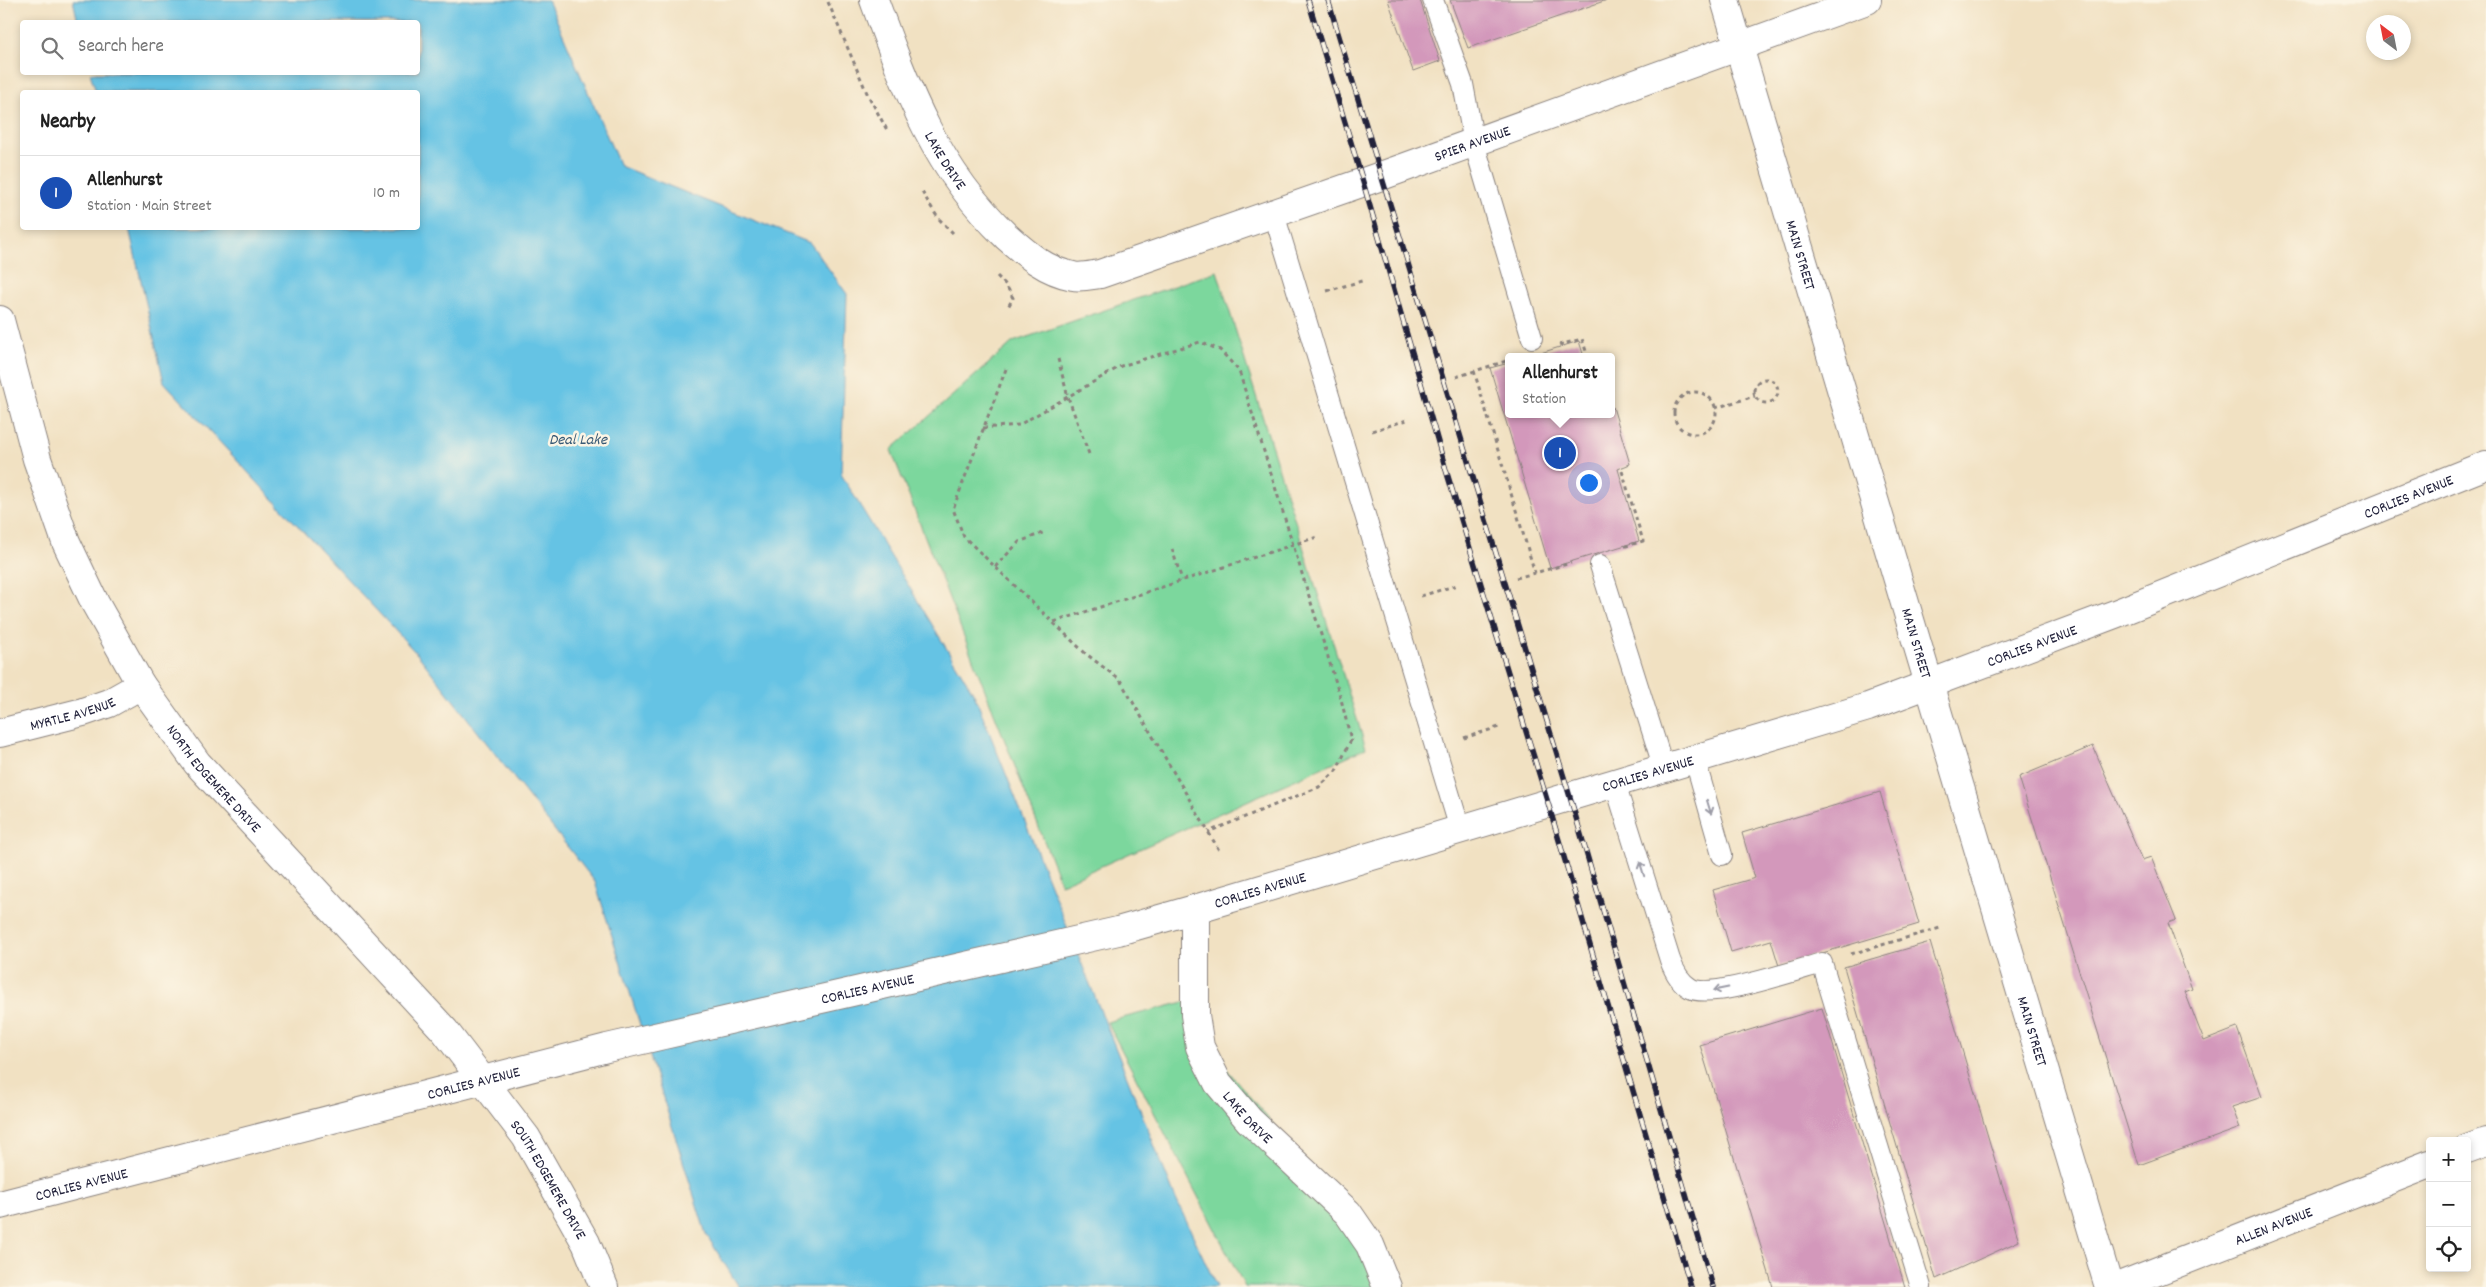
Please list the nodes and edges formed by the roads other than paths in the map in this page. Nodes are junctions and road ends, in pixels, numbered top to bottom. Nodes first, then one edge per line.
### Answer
1 (874, 0) edge
2 (1433, 0) edge
3 (1725, 0) edge
4 (1867, 0) edge
5 (1739, 47) junction
6 (1474, 143) junction
7 (1274, 214) junction
8 (1075, 277) joint
9 (0, 320) edge
10 (1532, 338) dead end
11 (2486, 465) edge
12 (1600, 564) dead end
13 (141, 684) junction
14 (1929, 685) junction
15 (0, 733) edge
16 (1695, 760) junction
17 (1664, 769) junction
18 (1615, 784) junction
19 (1460, 829) junction
20 (1722, 855) dead end
21 (1195, 909) junction
22 (483, 1080) junction
23 (2486, 1142) edge
24 (2471, 1148) edge
25 (2426, 1166) edge
26 (0, 1205) edge
27 (604, 1287) edge
28 (1387, 1287) edge
29 (1921, 1287) edge
30 (2109, 1287) edge
31 (2117, 1287) edge

1 - 8 street, LAKE DRIVE
2 - 6 lane
3 - 5 street, MAIN STREET
4 - 5 street, SPIER AVENUE
5 - 6 street, SPIER AVENUE
5 - 14 street, MAIN STREET
6 - 7 street, SPIER AVENUE
6 - 10 lane
7 - 8 street, SPIER AVENUE
7 - 19 lane
9 - 13 street, NORTH EDGEMERE DRIVE
11 - 14 street, CORLIES AVENUE
12 - 17 lane
13 - 15 street, MYRTLE AVENUE
13 - 22 street, NORTH EDGEMERE DRIVE
14 - 16 street, CORLIES AVENUE
14 - 30 street, MAIN STREET
16 - 17 street, CORLIES AVENUE
16 -> 20 lane
17 - 18 street, CORLIES AVENUE
18 - 19 street, CORLIES AVENUE
29 -> 18 lane
19 - 21 street, CORLIES AVENUE
21 - 22 street, CORLIES AVENUE
21 - 28 street, LAKE DRIVE
22 - 26 street, CORLIES AVENUE
22 - 27 street, SOUTH EDGEMERE DRIVE
23 - 24 street
25 - 31 street, ALLEN AVENUE

